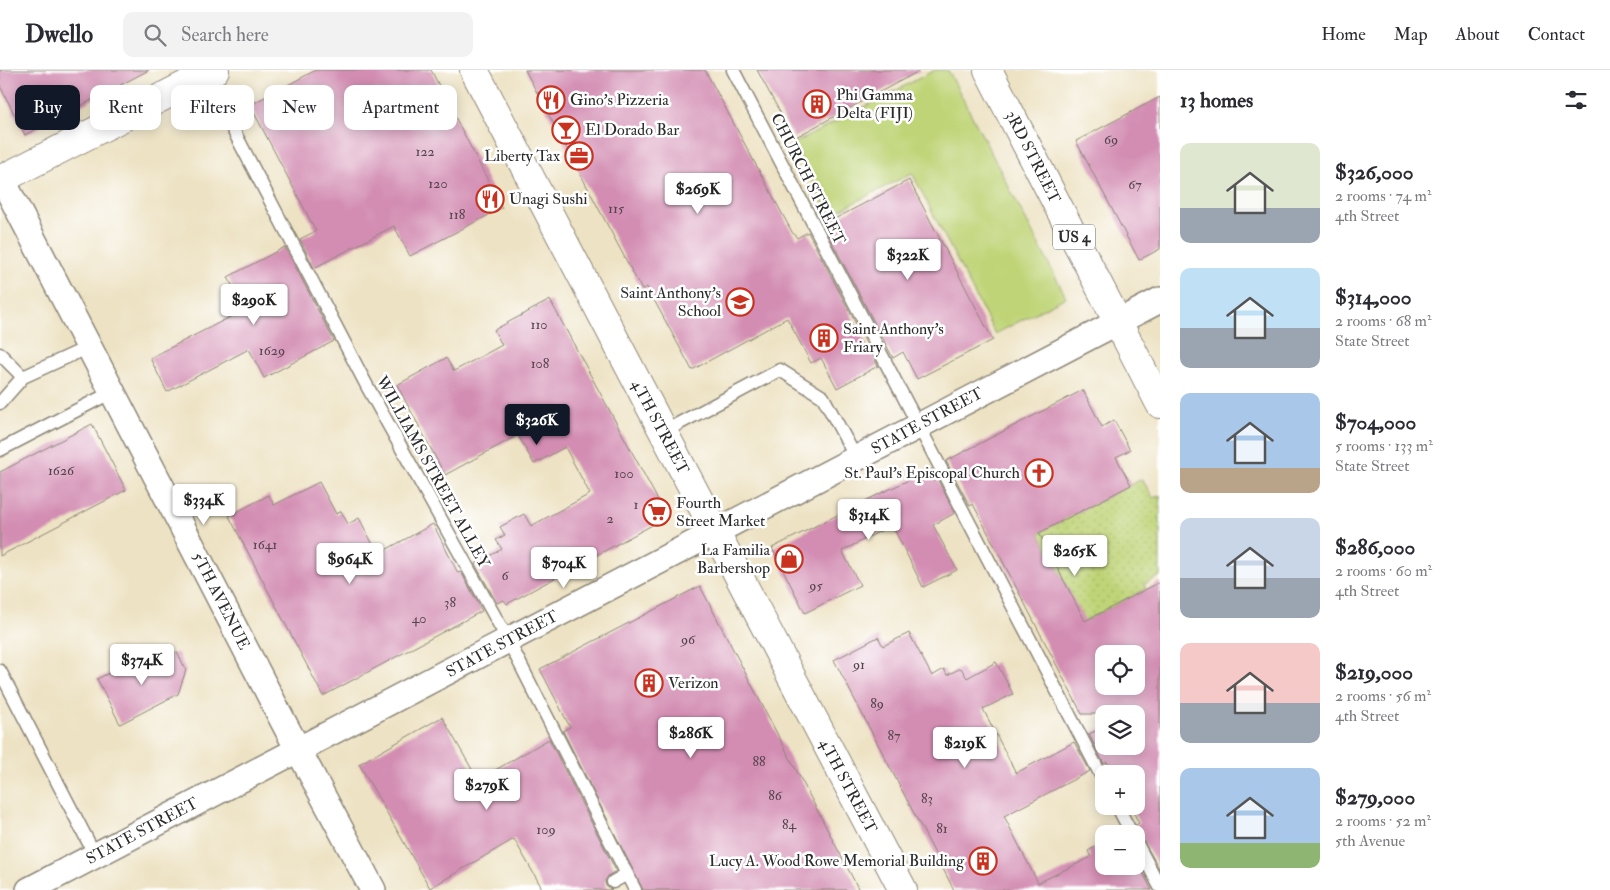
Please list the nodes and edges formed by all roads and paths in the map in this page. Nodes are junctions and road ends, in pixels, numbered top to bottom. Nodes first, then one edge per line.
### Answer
1 (474, 70) edge
2 (733, 70) edge
3 (988, 70) edge
4 (207, 72) edge
5 (1, 179) edge
6 (1160, 300) edge
7 (1117, 322) junction
8 (89, 347) junction
9 (0, 354) edge
10 (23, 377) junction
11 (112, 392) junction
12 (0, 403) edge
13 (1160, 404) edge
14 (918, 426) junction
15 (663, 432) junction
16 (0, 450) edge
17 (856, 458) junction
18 (715, 532) junction
19 (508, 640) junction
20 (0, 671) edge
21 (298, 750) junction
22 (1096, 765) edge
23 (95, 856) junction
24 (1145, 859) edge
25 (627, 874) junction
26 (613, 882) dead end
27 (1160, 887) edge
28 (29, 890) edge
29 (373, 890) edge
30 (635, 890) edge
31 (903, 890) edge

1 - 15 main road, 4TH STREET
2 - 14 lane, CHURCH STREET
3 - 7 main road, 3RD STREET / US 4
4 - 5 main road
4 - 19 lane, WILLIAMS STREET ALLEY
5 - 8 street, 5TH AVENUE
6 - 7 street, STATE STREET
7 - 13 main road, 3RD STREET / US 4
7 - 14 street, STATE STREET
8 - 10 lane
8 - 11 street, 5TH AVENUE
9 - 10 lane
10 - 12 lane
11 - 16 lane
11 - 21 street, 5TH AVENUE
14 - 17 street, STATE STREET
14 - 22 lane, CHURCH STREET
15 - 17 lane
15 - 18 main road, 4TH STREET
17 - 18 street, STATE STREET
18 - 19 street, STATE STREET
18 - 31 main road, 4TH STREET
19 - 21 street, STATE STREET
19 - 25 lane, WILLIAMS STREET ALLEY
20 - 23 lane
21 - 23 street, STATE STREET
21 - 29 street, 5TH AVENUE
23 - 28 street, STATE STREET
24 - 27 lane
25 - 26 lane
25 - 30 lane, WILLIAMS STREET ALLEY

